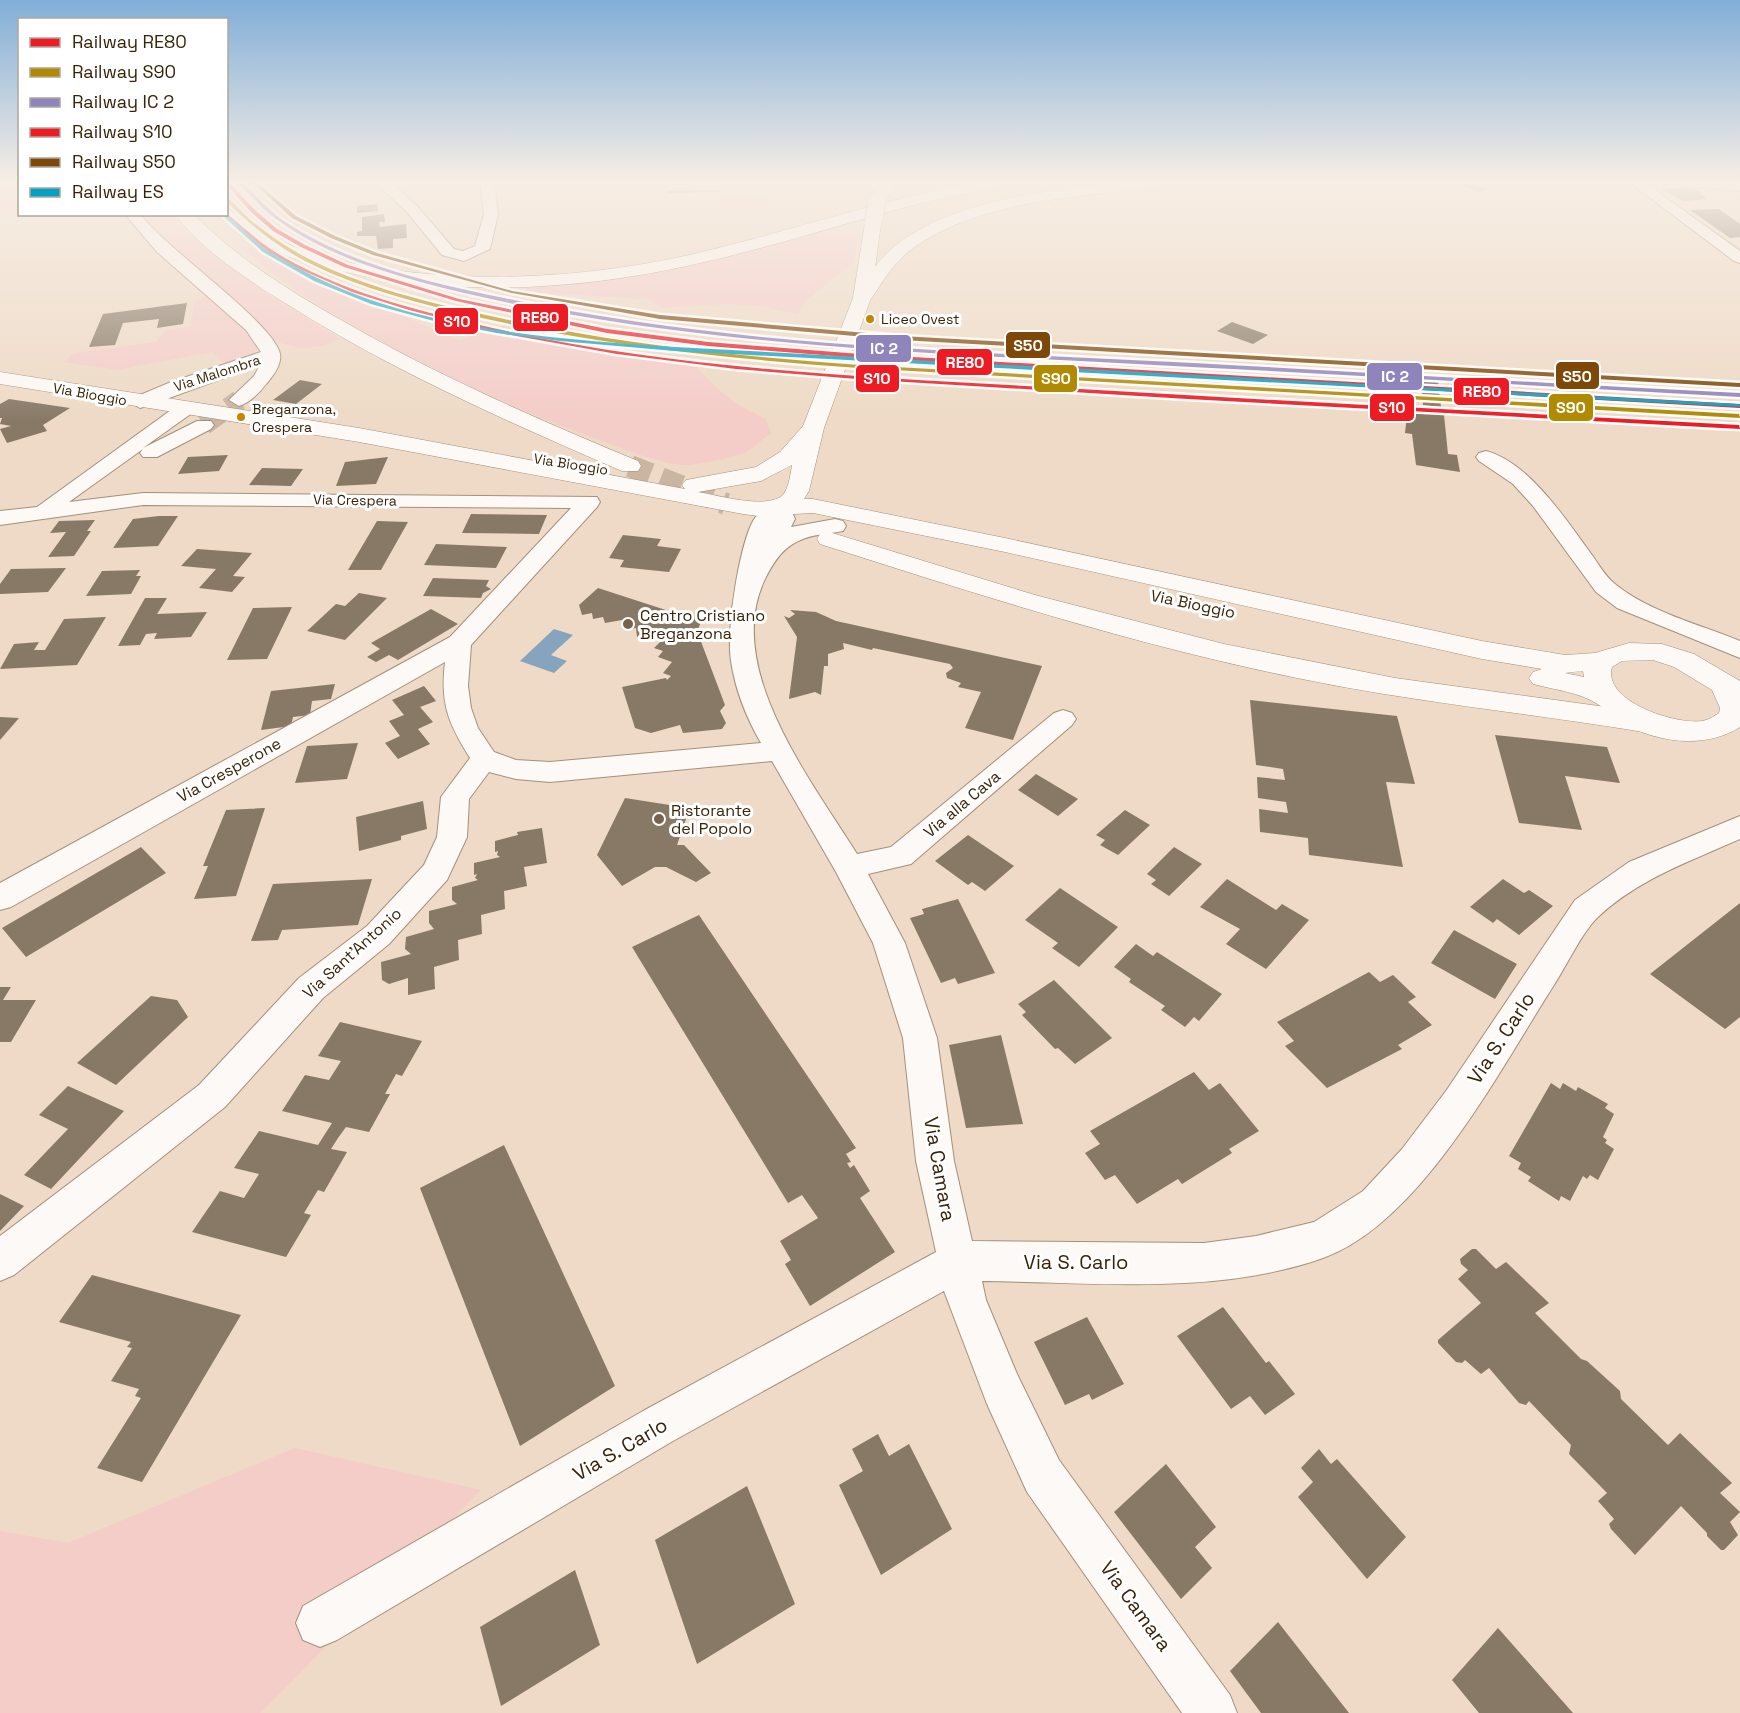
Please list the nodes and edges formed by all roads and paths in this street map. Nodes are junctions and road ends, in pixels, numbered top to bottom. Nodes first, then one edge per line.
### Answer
1 (175, 262) edge
2 (238, 262) edge
3 (325, 262) edge
4 (682, 262) edge
5 (867, 262) edge
6 (891, 262) edge
7 (862, 298) junction
8 (271, 355) junction
9 (0, 378) edge
10 (239, 400) tunnel mouth
11 (140, 402) junction
12 (185, 409) junction
13 (204, 425) tunnel mouth
14 (813, 428) junction
15 (359, 435) junction
16 (1486, 457) dead end
17 (630, 466) tunnel mouth
18 (803, 468) junction
19 (694, 485) junction
20 (123, 486) junction
21 (589, 502) joint
22 (780, 508) junction
23 (43, 511) junction
24 (0, 518) edge
25 (832, 532) junction
26 (1005, 545) junction
27 (769, 550) junction
28 (745, 595) junction
29 (1706, 636) junction
30 (459, 643) junction
31 (1740, 650) edge
32 (1684, 660) junction
33 (1602, 661) junction
34 (1733, 689) edge
35 (1608, 697) junction
36 (1063, 719) dead end
37 (1650, 723) junction
38 (1732, 724) edge
39 (778, 751) junction
40 (484, 759) junction
41 (1740, 826) edge
42 (849, 867) junction
43 (0, 898) edge
44 (0, 1261) edge
45 (958, 1262) junction
46 (320, 1623) dead end
47 (1212, 1713) edge

1 - 8 street, Via Malombra
2 - 17 main road
3 - 4 main road
5 - 7 main road, Via Camara, bridge
6 - 7 main road
7 - 14 main road, Via Camara
8 - 10 street
8 - 11 street, Via Malombra
9 - 11 main road, Via Bioggio
11 - 12 main road, Via Bioggio
12 - 15 main road, Via Bioggio
12 - 23 street
13 - 20 street
14 - 18 main road, Via Camara
14 - 19 main road
14 - 22 main road, Via Camara
15 - 19 main road, Via Bioggio
15 - 22 main road, Via Bioggio
16 - 29 street
18 - 22 main road, Via Camara
18 - 26 main road
19 - 22 main road, Via Bioggio
20 - 21 street, Via Crespera
20 - 23 street, Via Crespera
21 - 30 street, Via Cresperone
22 - 25 main road, Via Bioggio
22 - 26 main road, Via Bioggio
22 - 27 street, Via Camara
22 - 28 street, Via Camara
23 - 24 street, Via Crespera
25 - 27 street
25 - 35 main road, Via Bioggio
25 - 37 main road
26 - 33 main road, Via Bioggio
27 - 28 street, Via Camara
28 - 39 street, Via Camara
29 - 31 street
29 - 32 street
30 - 40 street
30 - 43 street, Via Cresperone
32 - 33 main road, Via Bioggio
32 - 34 main road, Via Bioggio
33 - 35 main road
34 - 38 main road, Via Bioggio
35 - 37 main road, Via Bioggio
36 - 42 street, Via alla Cava
37 - 38 main road, Via Bioggio
39 - 40 street
39 - 42 street, Via Camara
40 - 44 street, Via Sant'Antonio
41 - 45 street, Via S. Carlo
42 - 45 street, Via Camara
45 - 46 street, Via S. Carlo
45 - 47 street, Via Camara

